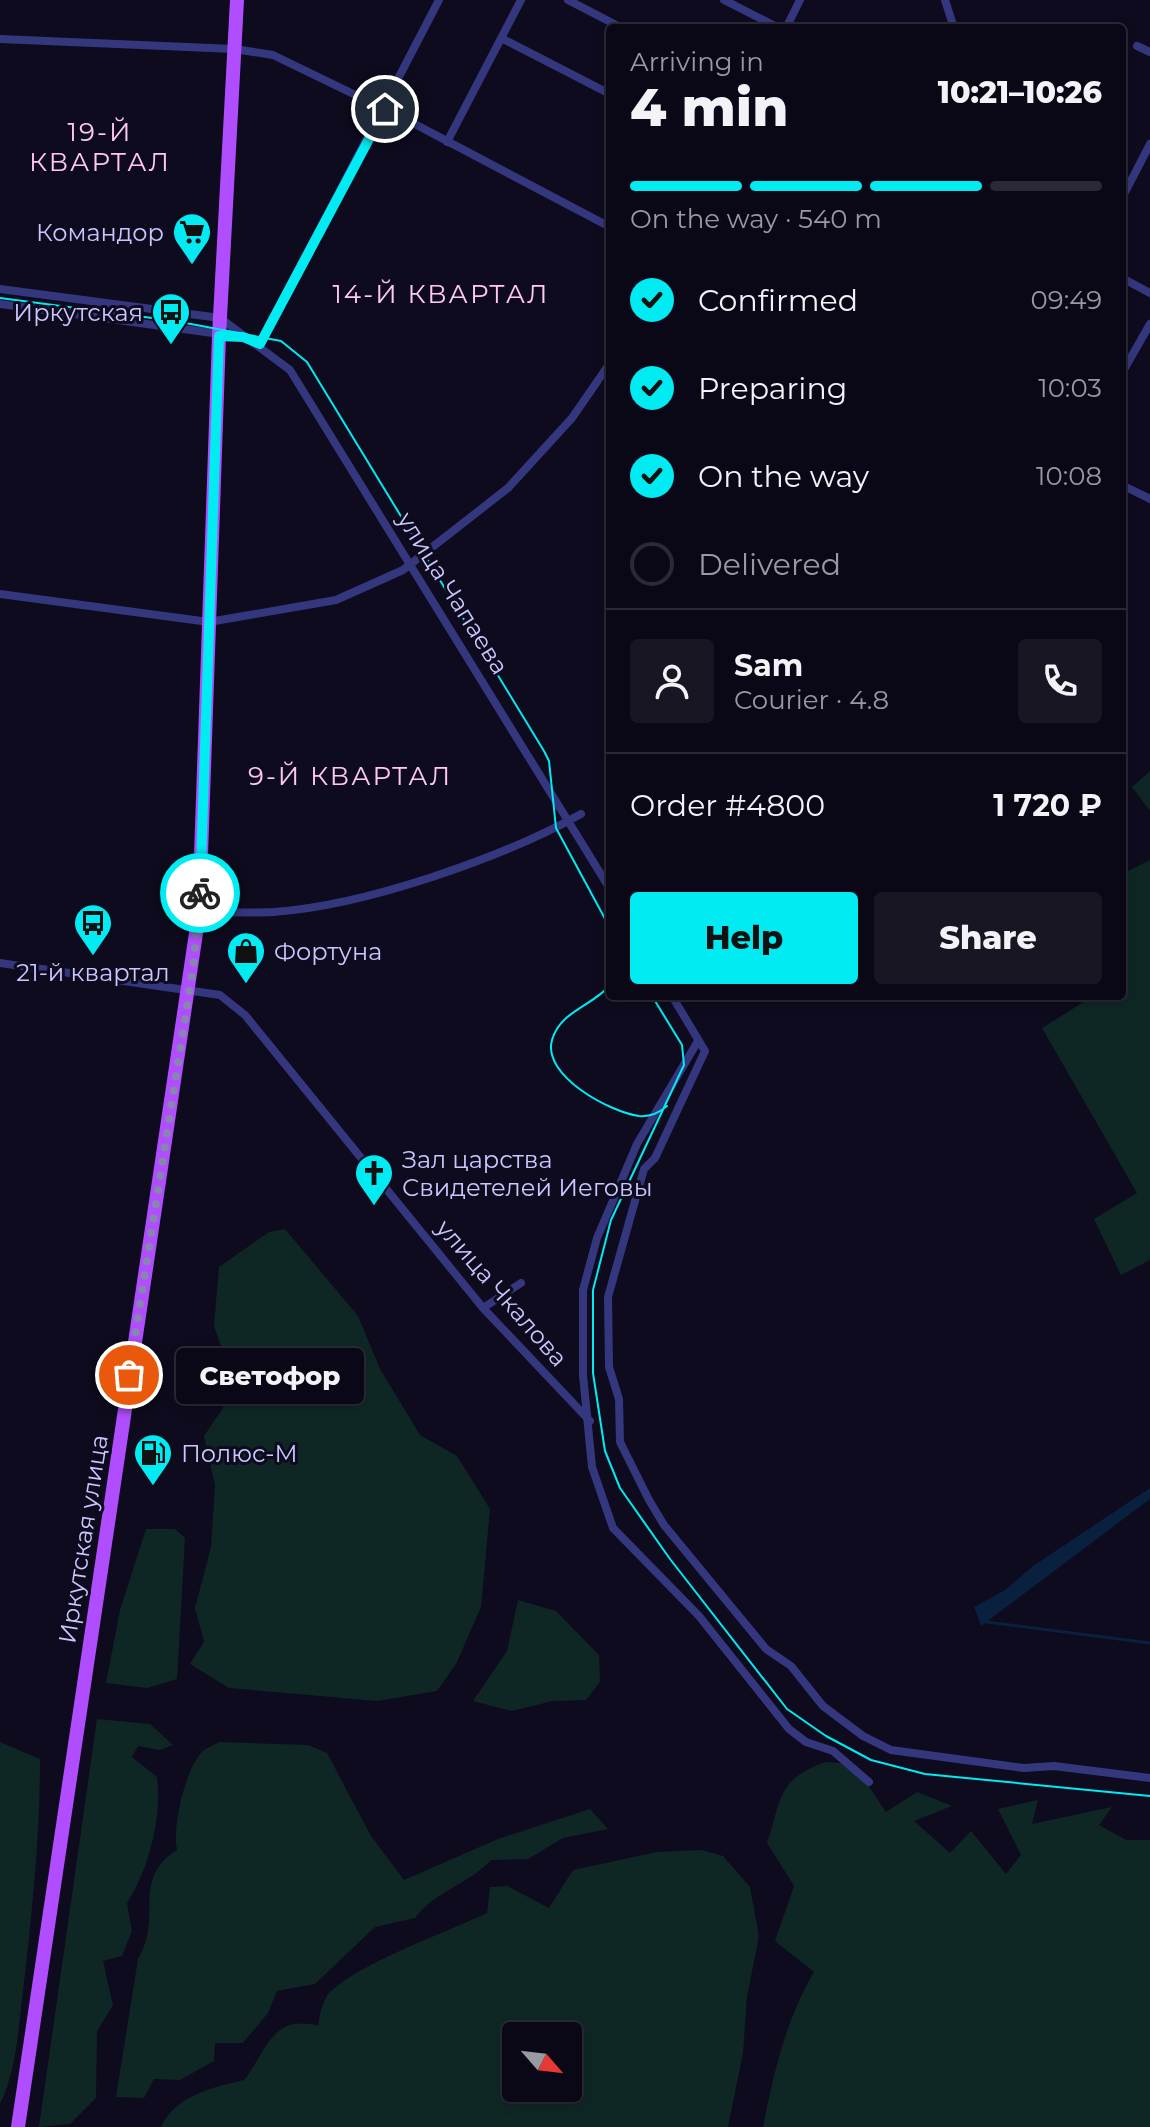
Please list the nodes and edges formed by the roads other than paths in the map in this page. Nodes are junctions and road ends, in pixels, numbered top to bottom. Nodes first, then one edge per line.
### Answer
1 (237, 0) edge
2 (439, 0) edge
3 (521, 0) edge
4 (568, 0) edge
5 (724, 0) edge
6 (800, 0) edge
7 (945, 0) edge
8 (614, 24) edge
9 (771, 24) edge
10 (788, 24) edge
11 (953, 24) edge
12 (501, 38) junction
13 (0, 39) edge
14 (1137, 46) dead end
15 (234, 49) junction
16 (1150, 52) edge
17 (606, 92) edge
18 (385, 109) junction
19 (447, 142) junction
20 (1150, 144) edge
21 (1126, 190) edge
22 (606, 225) edge
23 (1126, 280) edge
24 (0, 289) edge
25 (1150, 293) edge
26 (0, 304) edge
27 (220, 318) junction
28 (1150, 324) edge
29 (219, 336) junction
30 (243, 337) junction
31 (260, 344) junction
32 (1126, 366) edge
33 (606, 369) edge
34 (1126, 487) edge
35 (1149, 496) edge
36 (412, 564) junction
37 (0, 594) edge
38 (209, 622) junction
39 (581, 814) dead end
40 (570, 821) junction
41 (606, 882) edge
42 (199, 913) junction
43 (0, 963) edge
44 (189, 992) junction
45 (674, 1000) edge
46 (698, 1041) junction
47 (521, 1283) dead end
48 (483, 1308) junction
49 (590, 1421) junction
50 (1150, 1778) edge
51 (869, 1782) dead end
52 (18, 2127) edge

1 - 15 main road, Иркутская улица
2 - 18 street
3 - 12 street
4 - 8 street
5 - 9 street
6 - 10 street
7 - 11 street
12 - 17 street
12 - 19 street
13 - 15 street
14 - 16 street
15 - 18 street
15 - 27 main road, Иркутская улица
18 - 19 street
18 - 31 street
19 - 22 street
20 - 21 street
23 - 25 street
24 - 27 street
26 - 29 street
27 - 29 main road, Иркутская улица
27 - 30 street
28 - 32 street
29 - 30 street
29 - 38 main road, Иркутская улица
30 - 31 street, улица Чапаева
31 - 36 street, улица Чапаева
33 - 36 street
34 - 35 street
36 - 38 street
36 - 40 street, улица Чапаева
37 - 38 street
38 - 42 main road, Иркутская улица
39 - 40 street
40 - 41 street, улица Чапаева
40 - 42 street
42 - 44 main road, Иркутская улица
43 - 44 street, улица Чкалова
44 - 48 street, улица Чкалова
44 - 52 main road, Иркутская улица
45 - 46 street
46 - 49 street
46 - 50 street
47 - 48 street
48 - 49 street, улица Чкалова
49 - 51 street

